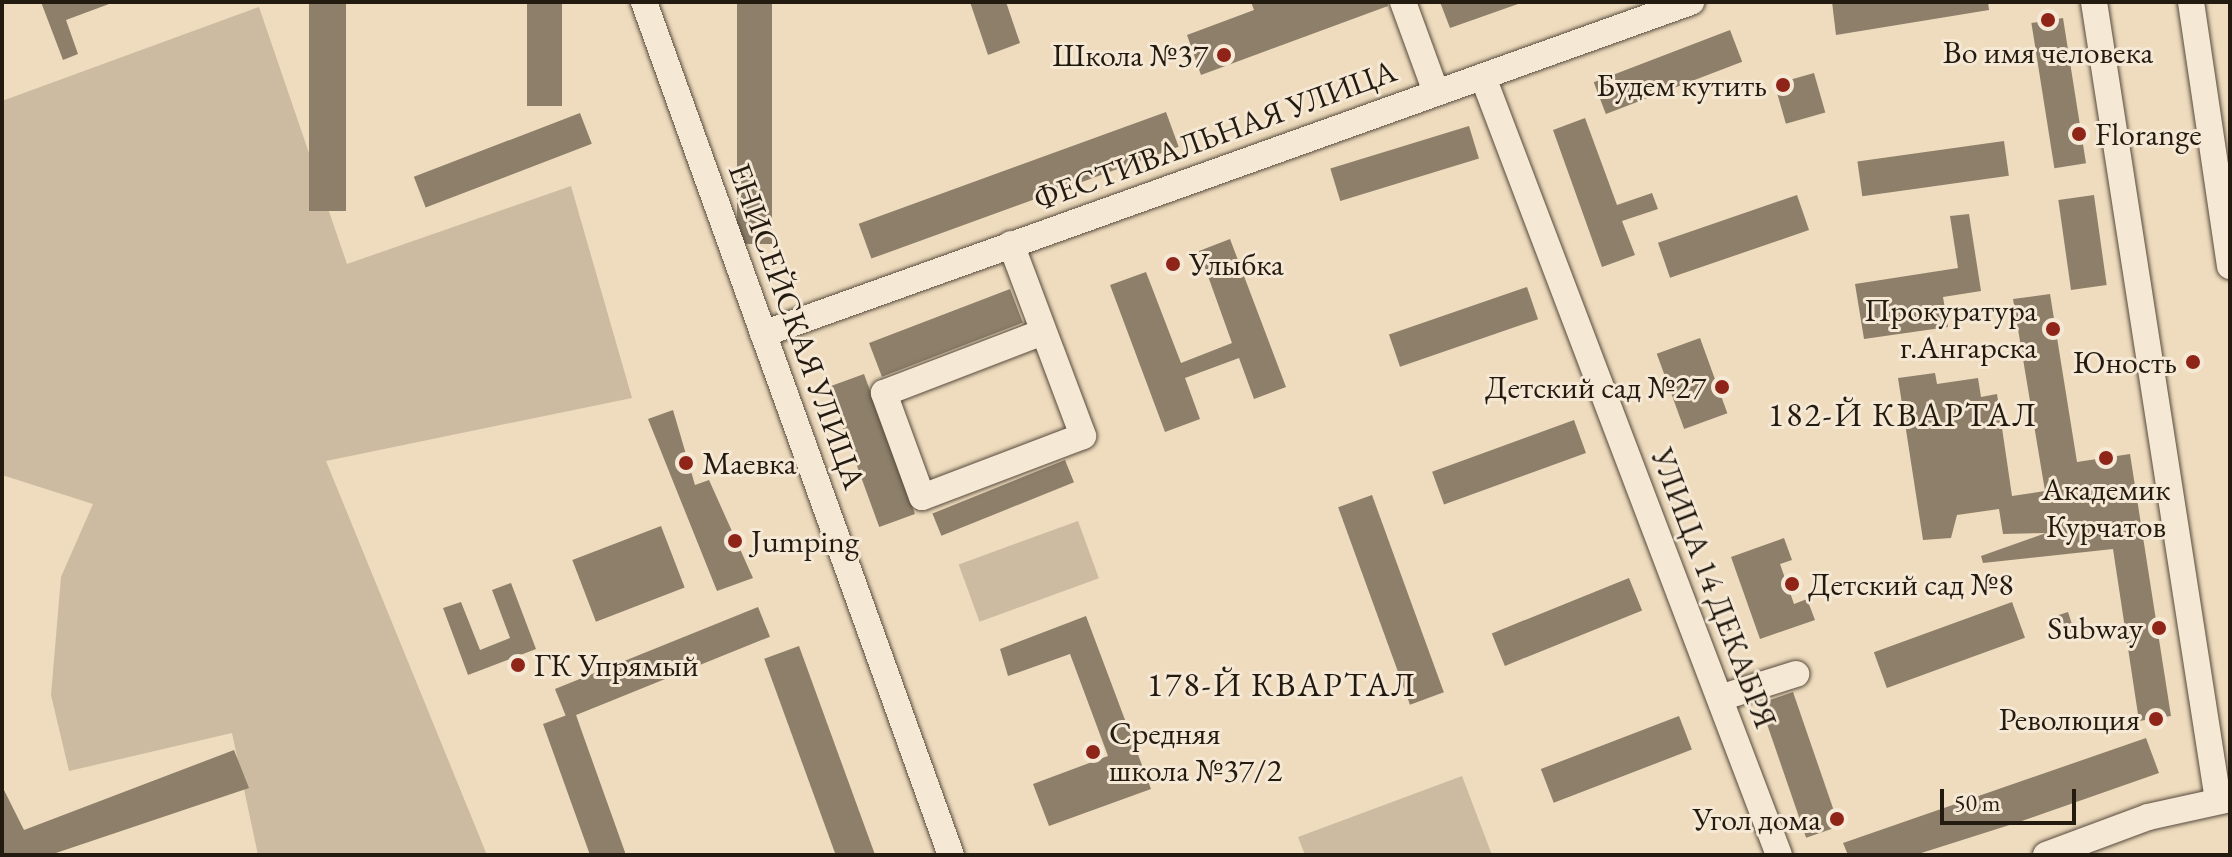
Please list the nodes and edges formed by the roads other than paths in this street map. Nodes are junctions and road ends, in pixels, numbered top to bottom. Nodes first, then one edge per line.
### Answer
1 (644, 2) edge
2 (1403, 2) edge
3 (1691, 2) edge
4 (2094, 2) edge
5 (2191, 2) edge
6 (1483, 77) junction
7 (1436, 92) junction
8 (2222, 151) edge
9 (1011, 244) junction
10 (2230, 266) edge
11 (1043, 332) junction
12 (763, 334) junction
13 (1796, 674) dead end
14 (1720, 698) junction
15 (2224, 799) edge
16 (951, 855) edge
17 (1779, 855) edge
18 (2046, 855) edge

1 - 12 street, ЕНИСЕЙСКАЯ УЛИЦА
2 - 7 street
3 - 6 street, ФЕСТИВАЛЬНАЯ УЛИЦА
4 - 15 street
5 - 8 street
6 - 7 street, ФЕСТИВАЛЬНАЯ УЛИЦА
6 - 14 street, УЛИЦА 14 ДЕКАБРЯ
7 - 9 street, ФЕСТИВАЛЬНАЯ УЛИЦА
8 - 10 street
9 - 11 street
9 - 12 street, ФЕСТИВАЛЬНАЯ УЛИЦА
11 - 11 street
12 - 16 street, ЕНИСЕЙСКАЯ УЛИЦА
13 - 14 street
14 - 17 street, УЛИЦА 14 ДЕКАБРЯ
15 - 18 street

